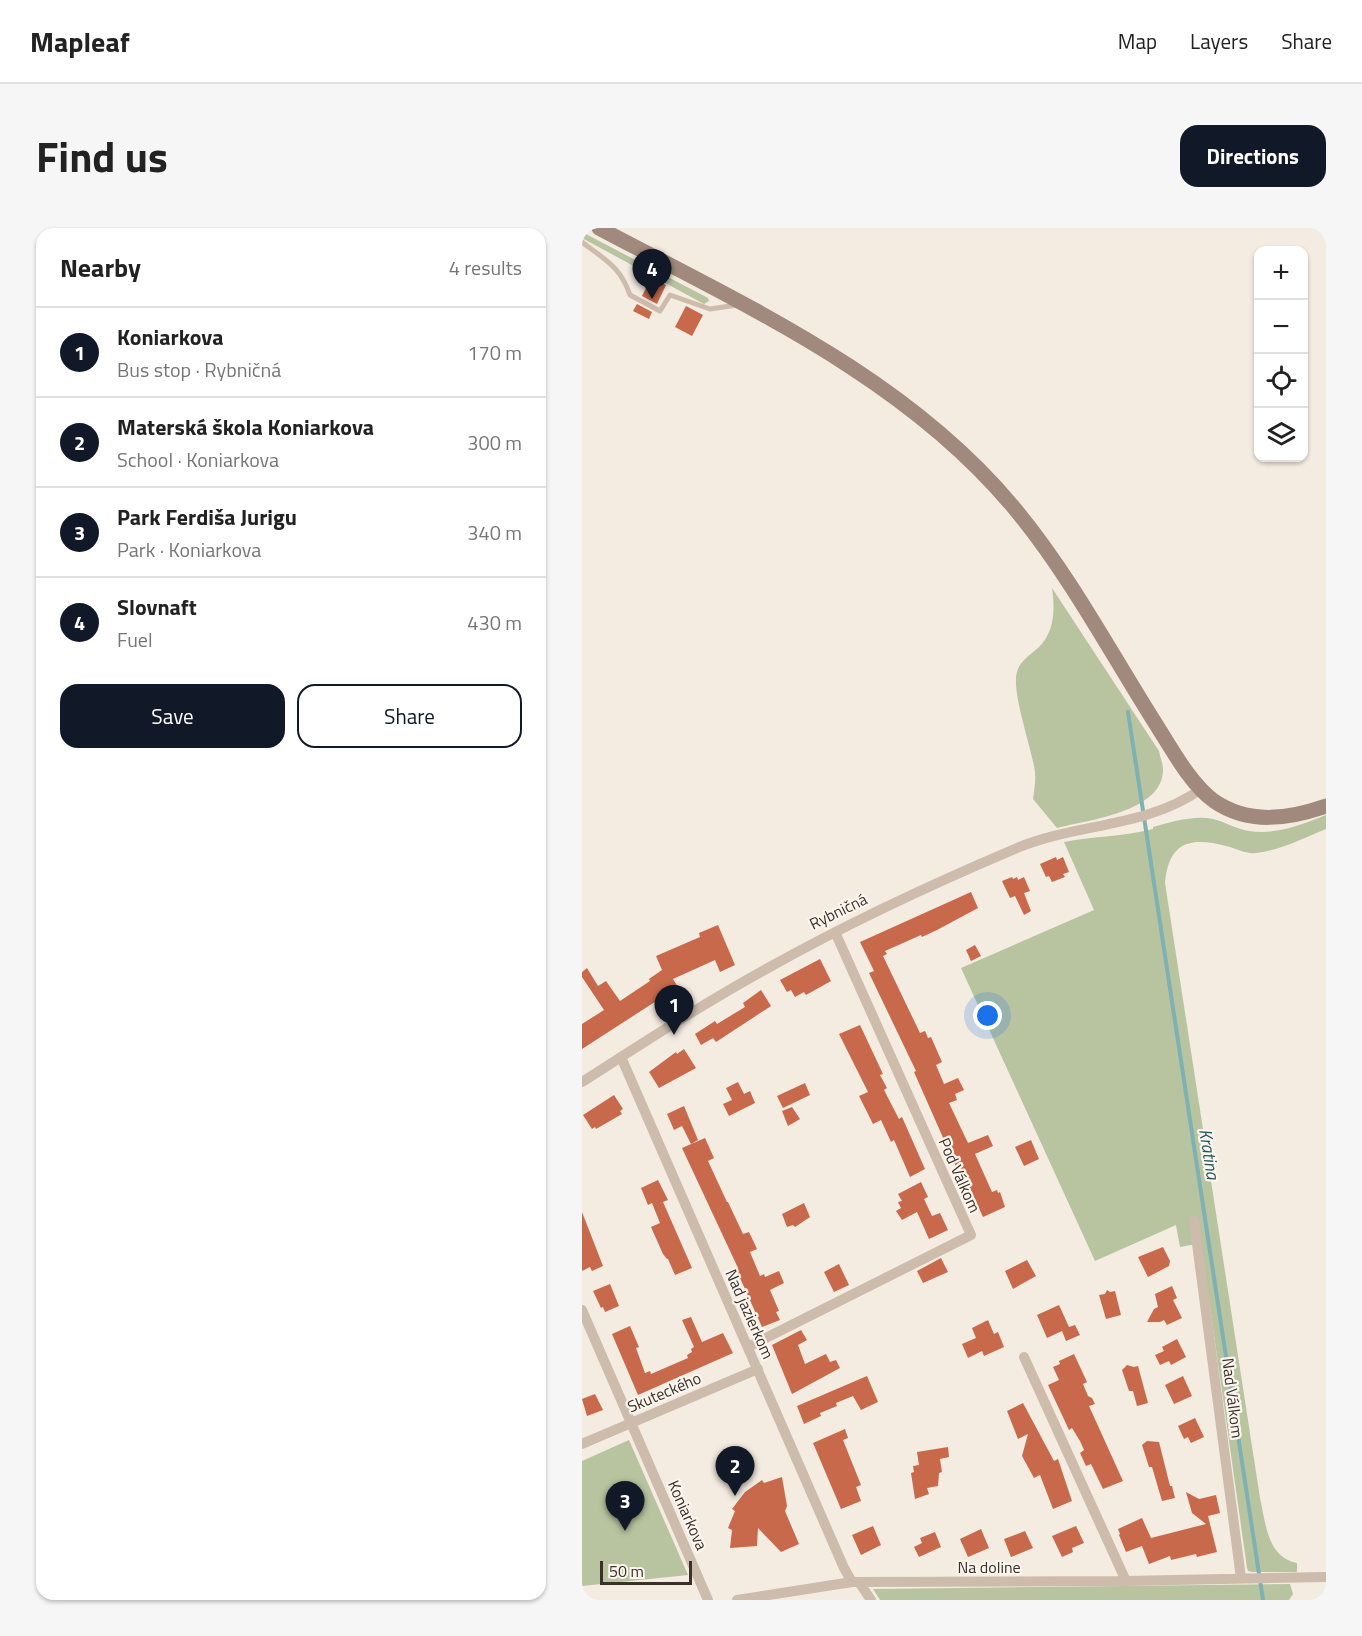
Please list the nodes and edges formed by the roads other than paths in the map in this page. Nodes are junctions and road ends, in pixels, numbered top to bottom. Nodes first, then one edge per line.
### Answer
1 (599, 228) edge
2 (582, 242) edge
3 (743, 304) junction
4 (1201, 789) junction
5 (1326, 806) edge
6 (836, 932) junction
7 (621, 1057) junction
8 (582, 1082) edge
9 (1194, 1221) dead end
10 (582, 1311) edge
11 (748, 1347) junction
12 (1024, 1357) dead end
13 (758, 1369) junction
14 (631, 1422) junction
15 (582, 1444) edge
16 (1326, 1576) edge
17 (1245, 1578) junction
18 (1126, 1581) junction
19 (856, 1582) junction
20 (708, 1600) edge
21 (737, 1600) edge
22 (871, 1600) edge

1 - 3 main road
2 - 3 lane
3 - 4 main road
4 - 5 main road
4 - 6 street, Rybničná
6 - 7 street, Rybničná
6 - 11 street, Pod Válkom
7 - 8 street, Rybničná
7 - 11 street, Nad jazierkom
9 - 17 street, Nad Válkom
10 - 14 street, Koniarkova
11 - 13 street, Nad jazierkom
12 - 18 street
13 - 14 street, Skuteckého
13 - 19 street, Nad jazierkom
14 - 15 street, Skuteckého
14 - 20 street, Koniarkova
16 - 17 street, Na doline
17 - 18 street, Na doline
18 - 19 street, Na doline
19 - 21 street, Na doline
19 - 22 street, Nad jazierkom

